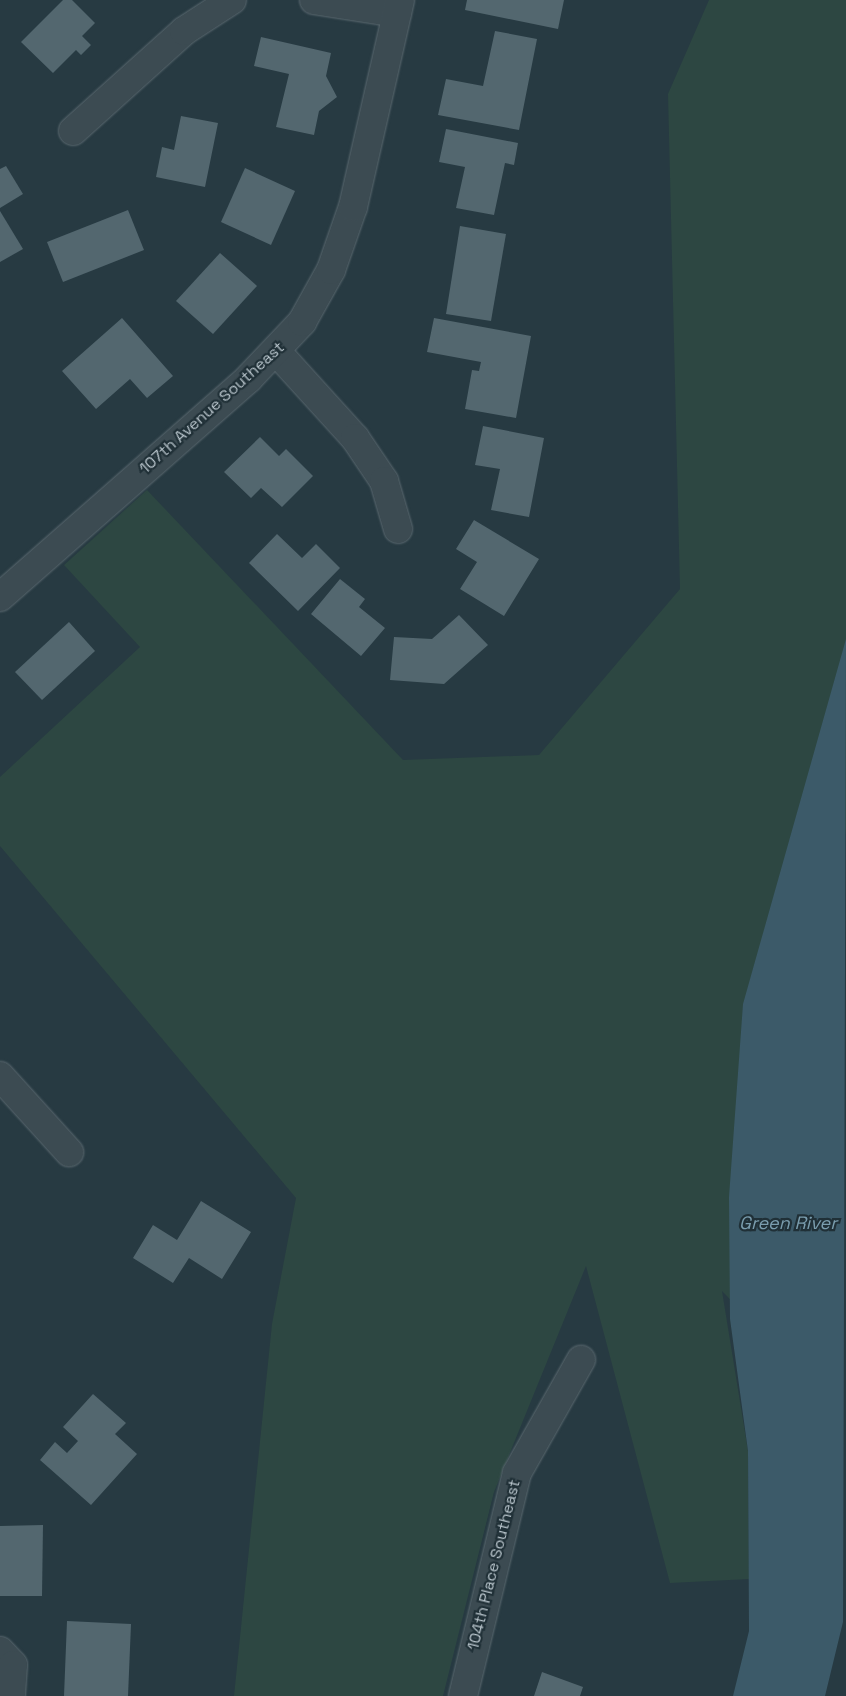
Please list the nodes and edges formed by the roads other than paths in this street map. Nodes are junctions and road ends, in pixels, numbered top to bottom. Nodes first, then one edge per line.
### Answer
1 (232, 0) edge
2 (314, 0) edge
3 (398, 6) edge
4 (73, 131) dead end
5 (276, 351) junction
6 (398, 529) dead end
7 (0, 597) edge
8 (0, 1076) edge
9 (68, 1152) dead end
10 (581, 1360) dead end
11 (0, 1651) edge
12 (12, 1696) edge
13 (462, 1696) edge

1 - 4 street
2 - 3 street
3 - 5 street, 107th Avenue Southeast
5 - 6 street
5 - 7 street, 107th Avenue Southeast
8 - 9 street
10 - 13 street, 104th Place Southeast
11 - 12 street

